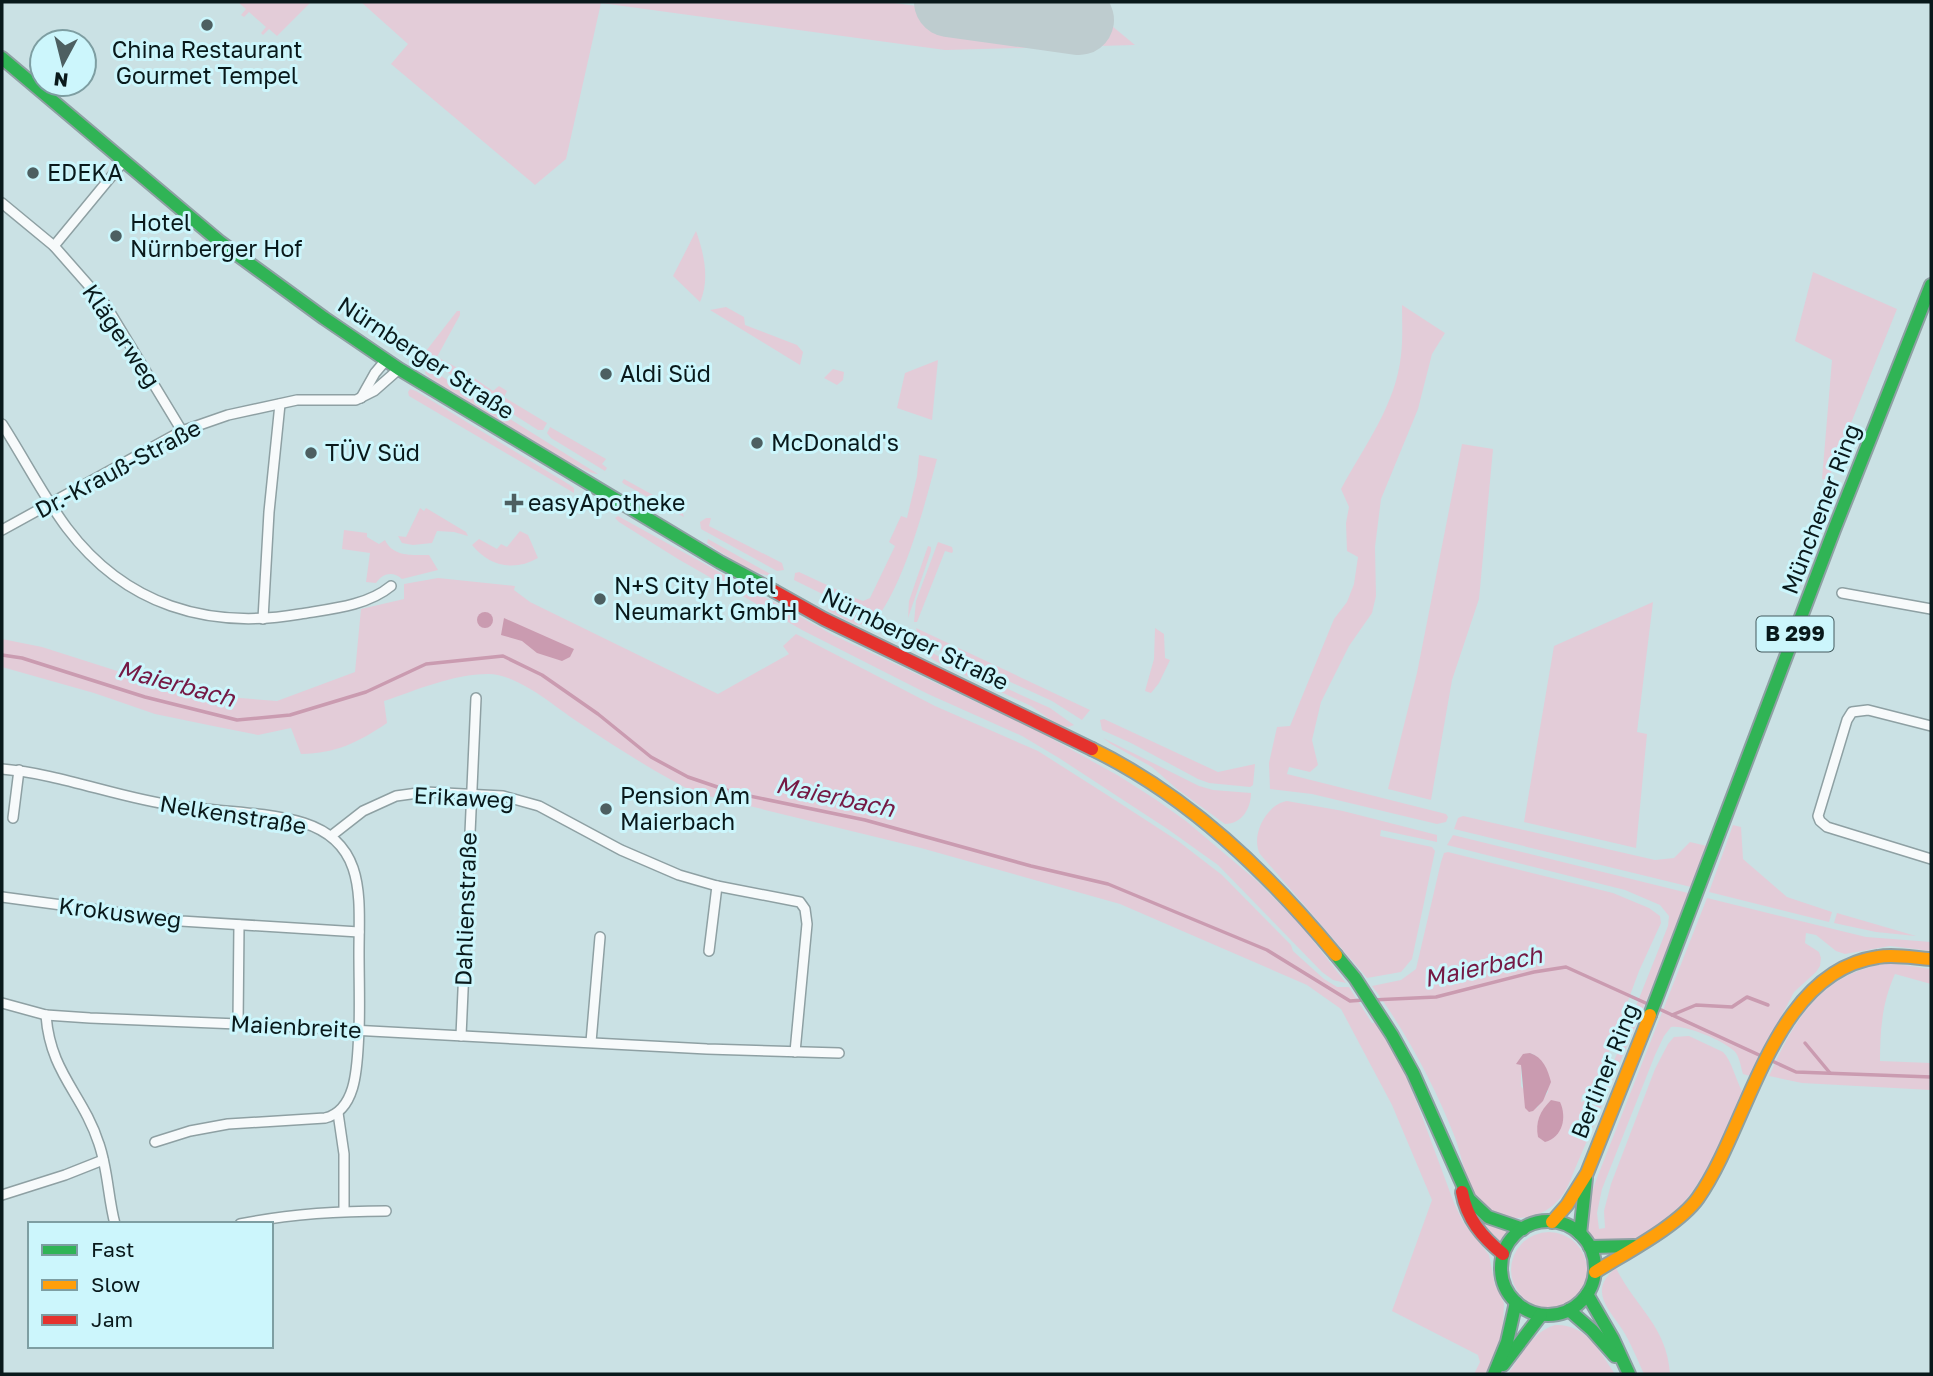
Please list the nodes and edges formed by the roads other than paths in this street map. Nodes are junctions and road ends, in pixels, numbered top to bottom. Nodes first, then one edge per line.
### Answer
1 (2, 58) edge
2 (124, 161) junction
3 (2, 203) edge
4 (54, 246) junction
5 (1931, 285) edge
6 (386, 360) junction
7 (399, 369) junction
8 (361, 398) junction
9 (280, 404) junction
10 (2, 424) edge
11 (182, 431) junction
12 (50, 503) junction
13 (2, 530) edge
14 (391, 586) dead end
15 (1842, 593) dead end
16 (1931, 609) edge
17 (263, 619) junction
18 (476, 698) dead end
19 (1931, 726) edge
20 (2, 769) edge
21 (19, 771) junction
22 (471, 794) junction
23 (13, 818) dead end
24 (331, 836) junction
25 (1931, 859) edge
26 (717, 886) junction
27 (2, 897) edge
28 (239, 925) junction
29 (359, 932) junction
30 (600, 937) dead end
31 (709, 951) dead end
32 (1931, 959) edge
33 (1662, 985) joint
34 (2, 1003) edge
35 (46, 1015) junction
36 (239, 1024) junction
37 (359, 1030) junction
38 (461, 1035) junction
39 (591, 1042) junction
40 (795, 1052) junction
41 (839, 1053) dead end
42 (338, 1113) junction
43 (155, 1142) dead end
44 (103, 1160) junction
45 (1587, 1173) junction
46 (1462, 1188) junction
47 (2, 1195) edge
48 (344, 1211) junction
49 (386, 1211) dead end
50 (115, 1222) edge
51 (250, 1222) edge
52 (1552, 1222) junction
53 (1522, 1229) junction
54 (1580, 1234) junction
55 (1635, 1246) junction
56 (1590, 1247) junction
57 (1503, 1254) junction
58 (1595, 1272) junction
59 (1587, 1294) junction
60 (1516, 1302) junction
61 (1569, 1310) junction
62 (1541, 1315) junction
63 (1627, 1370) edge
64 (1495, 1374) edge

1 - 2 main road, Nürnberger Straße
2 - 4 street
2 - 6 main road, Nürnberger Straße
3 - 4 street, Klägerweg
4 - 11 street, Klägerweg
5 - 33 main road, Münchener Ring / B 299
6 - 7 main road, Nürnberger Straße
6 - 8 street
7 - 8 street
7 - 46 main road, Nürnberger Straße
8 - 9 street, Dr.-Krauß-Straße
9 - 11 street, Dr.-Krauß-Straße
9 - 17 street
10 - 12 street
11 - 12 street, Dr.-Krauß-Straße
12 - 13 street, Dr.-Krauß-Straße
12 - 17 street
14 - 17 street
15 - 16 street
18 - 22 street, Dahlienstraße
19 - 25 street
20 - 21 street, Nelkenstraße
21 - 23 street
21 - 24 street, Nelkenstraße
22 - 24 street, Erikaweg
22 - 26 street, Erikaweg
22 - 38 street, Dahlienstraße
24 - 29 street, Nelkenstraße
26 - 31 street
26 - 40 street, Erikaweg
27 - 28 street, Krokusweg
28 - 29 street, Krokusweg
28 - 36 street
29 - 37 street, Nelkenstraße
30 - 39 street
32 - 55 main road
33 - 45 main road, Berliner Ring / B 299
34 - 35 street, Maienbreite
35 - 36 street, Maienbreite
35 - 44 street
36 - 37 street, Maienbreite
37 - 38 street, Maienbreite
37 - 42 street, Nelkenstraße
38 - 39 street, Maienbreite
39 - 40 street, Maienbreite
40 - 41 street, Maienbreite
42 - 43 street
42 - 48 street
44 - 47 street
44 - 50 street
45 - 52 main road, Berliner Ring / B 299
45 - 54 main road, Berliner Ring / B 299
46 - 53 main road, Nürnberger Straße
46 - 57 main road, Nürnberger Straße
48 - 49 street
48 - 51 street
52 - 53 main road
52 - 54 main road
53 - 57 main road
54 - 56 main road
55 - 56 main road
55 - 58 main road
56 - 58 main road
57 - 60 main road
58 - 59 main road
59 - 61 main road
59 - 63 main road
60 - 62 main road
60 - 64 main road
61 - 62 main road
61 - 63 main road
62 - 64 main road

